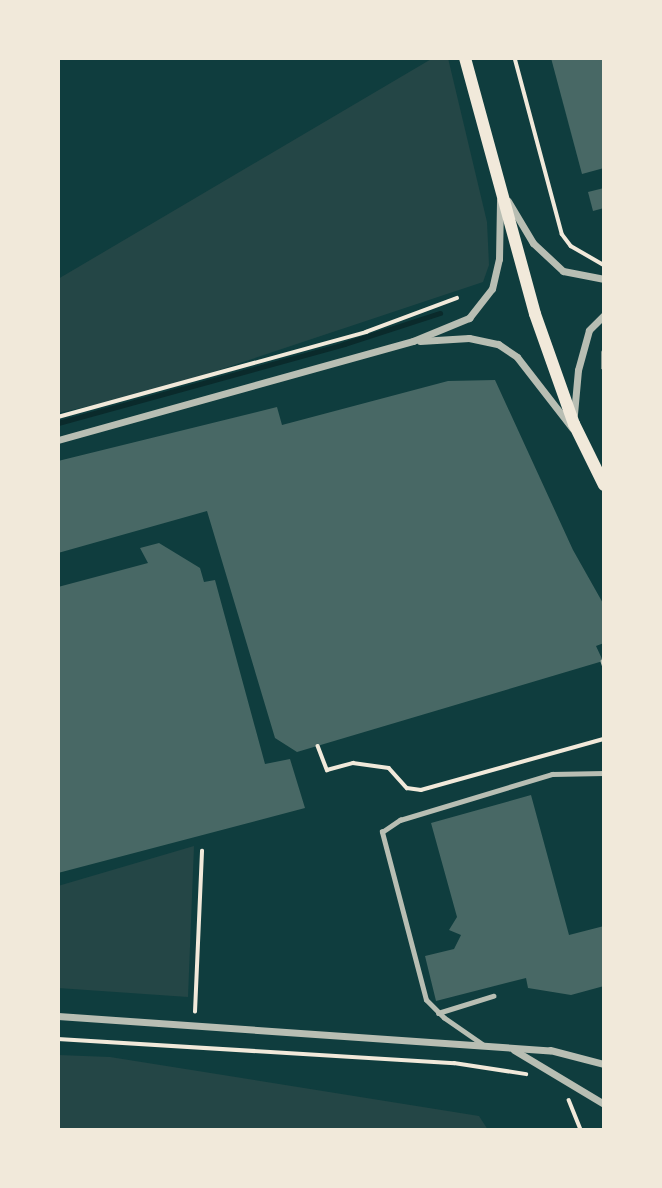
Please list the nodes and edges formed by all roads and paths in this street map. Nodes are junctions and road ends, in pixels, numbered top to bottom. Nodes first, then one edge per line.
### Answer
1 (464, 58) edge
2 (515, 58) edge
3 (500, 189) junction
4 (604, 265) edge
5 (604, 279) edge
6 (457, 298) dead end
7 (604, 315) edge
8 (413, 341) junction
9 (604, 352) edge
10 (604, 368) edge
11 (58, 417) edge
12 (574, 424) junction
13 (58, 440) edge
14 (583, 444) junction
15 (604, 485) edge
16 (604, 739) edge
17 (318, 746) dead end
18 (604, 773) edge
19 (202, 851) dead end
20 (494, 996) dead end
21 (438, 1013) junction
22 (58, 1016) edge
23 (194, 1026) junction
24 (58, 1039) edge
25 (484, 1045) junction
26 (191, 1046) junction
27 (510, 1048) junction
28 (604, 1064) edge
29 (535, 1079) dead end
30 (558, 1093) dead end
31 (604, 1104) edge
32 (581, 1130) edge

1 - 3 main road
2 - 4 path
3 - 5 street
3 - 8 street
3 - 12 main road
6 - 11 path
7 - 12 street
8 - 13 street
8 - 14 street
9 - 10 path
12 - 14 main road
14 - 15 main road
16 - 17 path
18 - 21 lane
19 - 23 path
20 - 21 lane
21 - 25 lane
22 - 23 street
23 - 25 street
23 - 26 path
24 - 26 path
25 - 27 street
26 - 29 path
27 - 28 street
27 - 31 street
30 - 32 path

